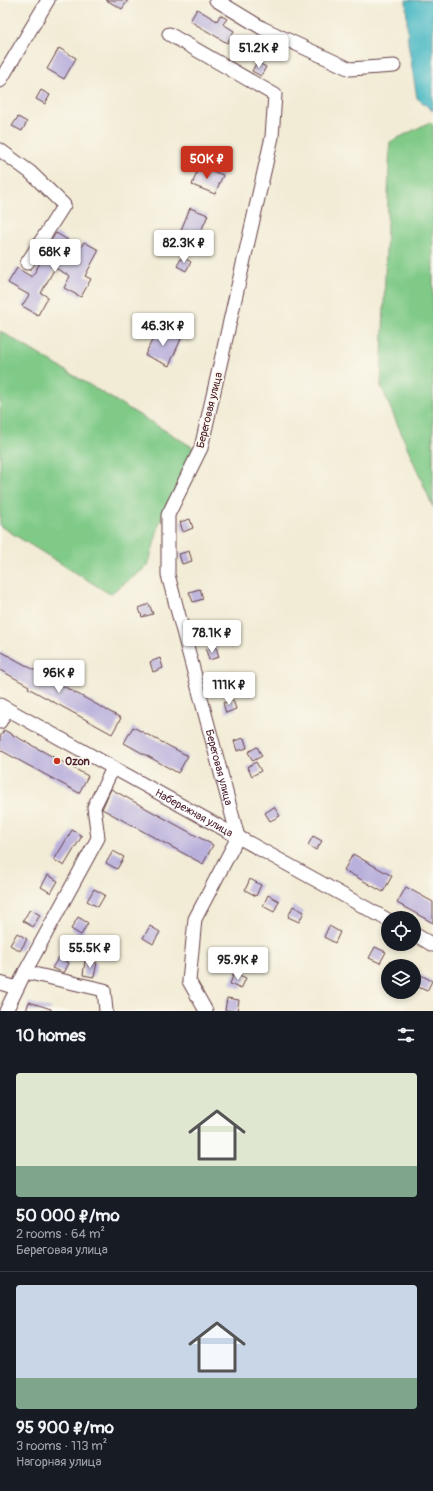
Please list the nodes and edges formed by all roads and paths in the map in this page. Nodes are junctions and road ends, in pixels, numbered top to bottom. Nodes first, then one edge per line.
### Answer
1 (48, 0) edge
2 (216, 0) edge
3 (169, 34) dead end
4 (394, 66) dead end
5 (0, 81) edge
6 (0, 150) edge
7 (27, 263) dead end
8 (3, 707) edge
9 (0, 722) edge
10 (113, 768) junction
11 (238, 837) junction
12 (381, 916) edge
13 (421, 938) edge
14 (433, 945) edge
15 (25, 972) junction
16 (0, 983) edge
17 (17, 988) junction
18 (6, 1011) edge
19 (106, 1011) edge
20 (206, 1011) edge

1 - 5 street
2 - 4 street
3 - 11 street, Береговая улица
6 - 7 street
8 - 9 street
8 - 10 street, Набережная улица
10 - 11 street, Набережная улица
10 - 15 street
11 - 12 street, Набережная улица
11 - 20 street
13 - 14 street
15 - 17 street
15 - 19 street
16 - 17 street
17 - 18 street

